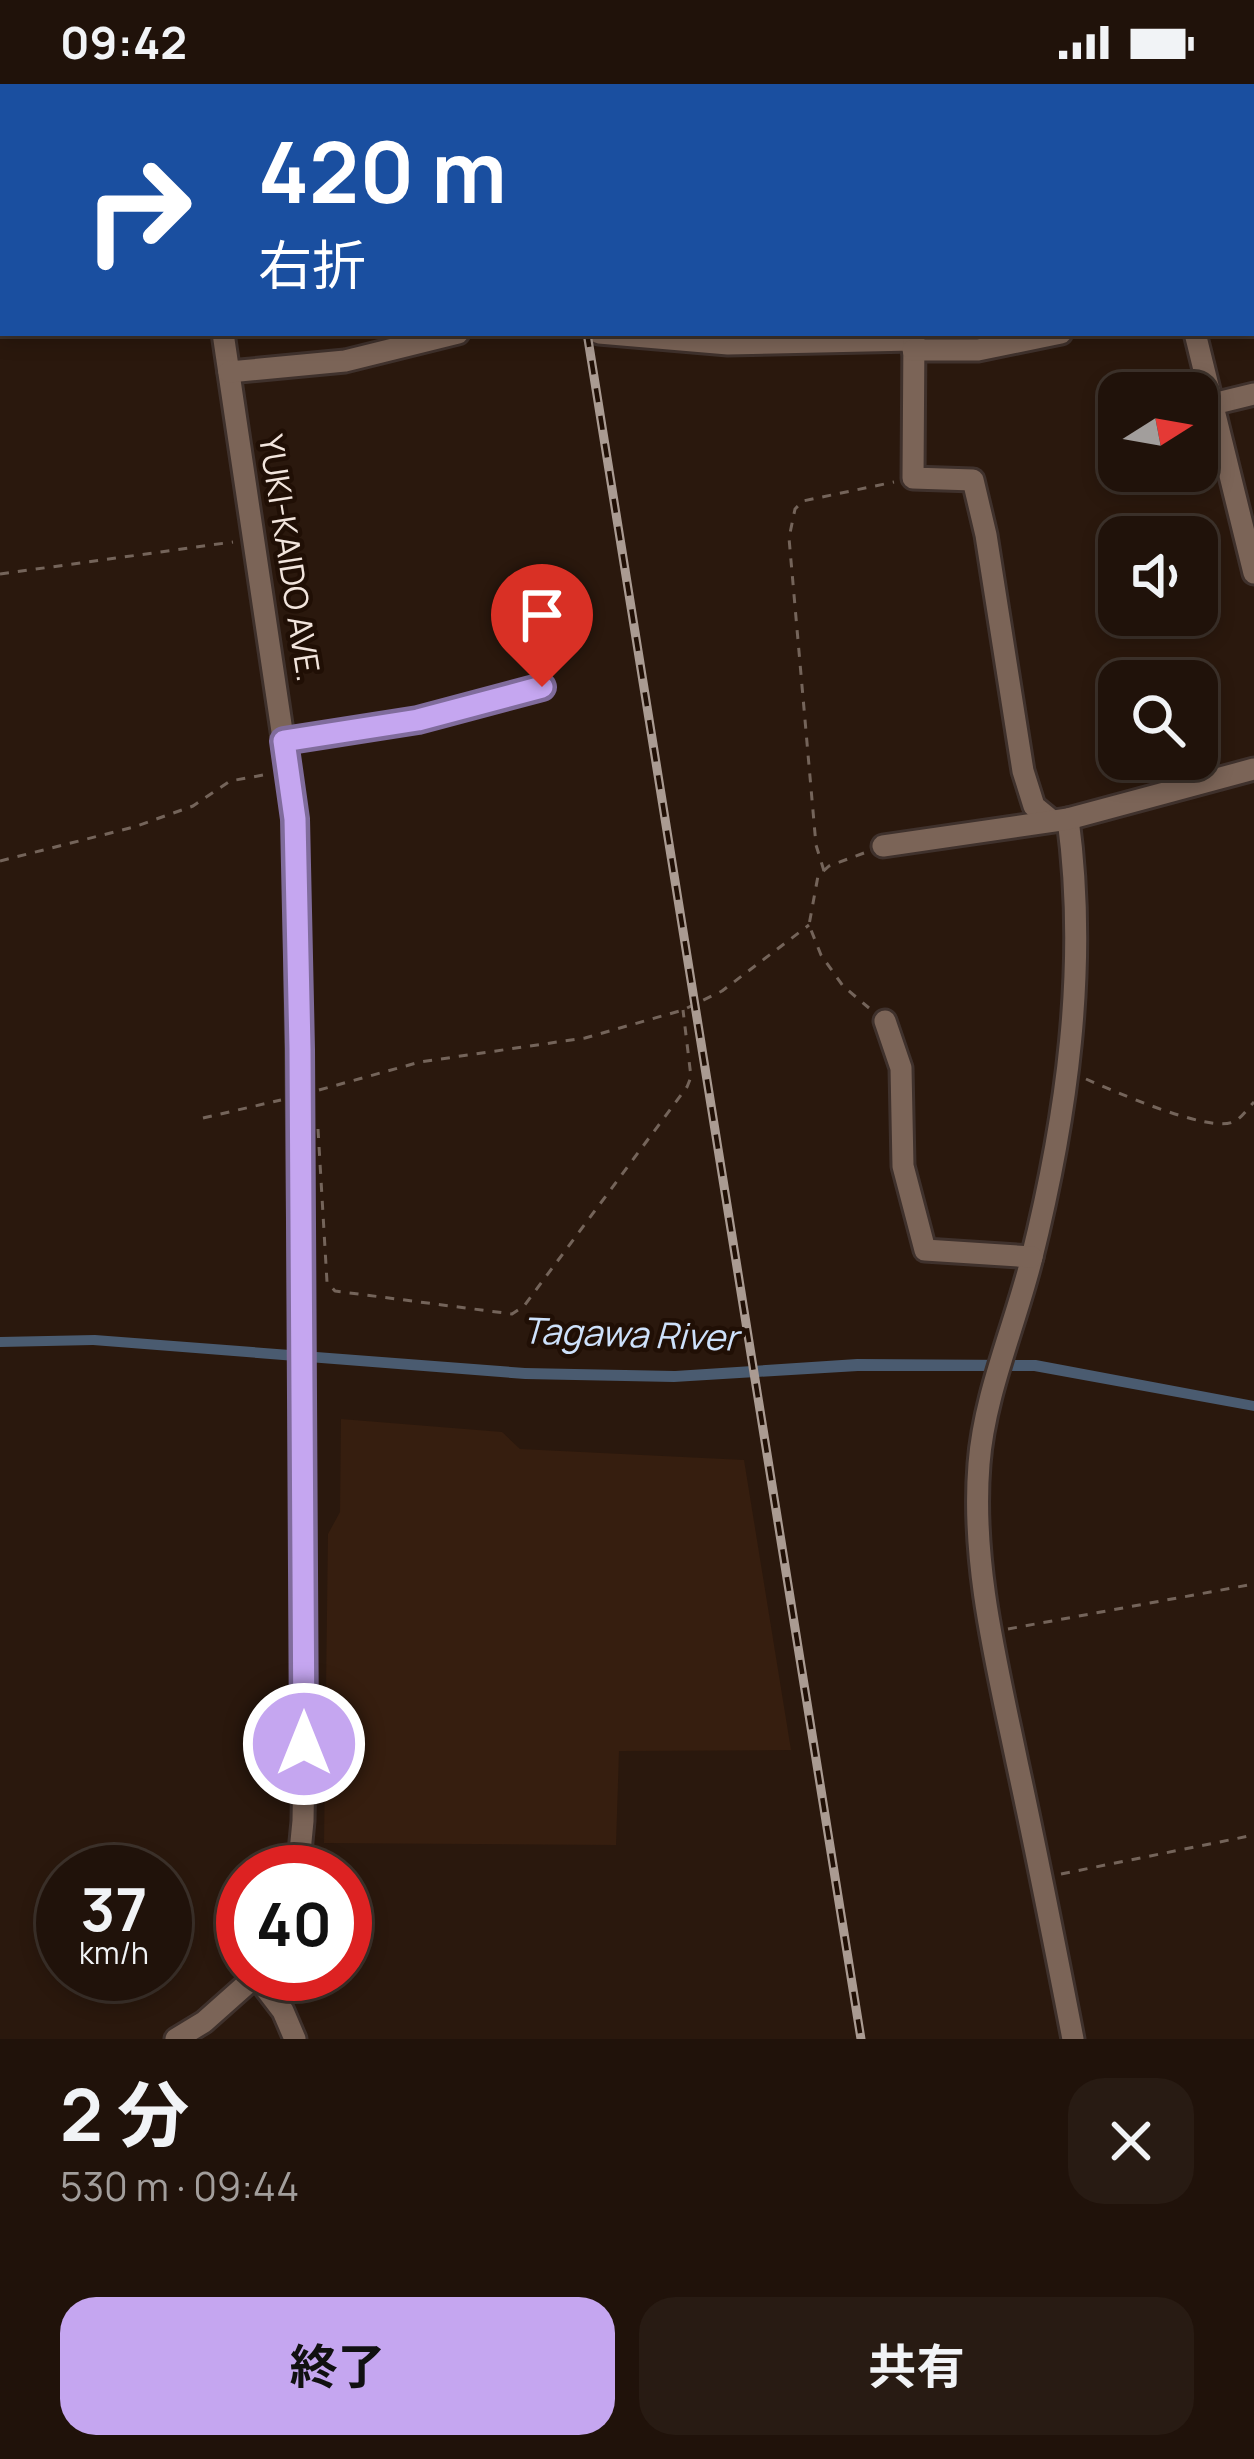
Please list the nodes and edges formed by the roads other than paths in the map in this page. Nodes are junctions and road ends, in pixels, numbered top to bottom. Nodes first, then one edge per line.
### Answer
1 (223, 336) edge
2 (446, 336) edge
3 (634, 336) edge
4 (1046, 336) edge
5 (1196, 336) edge
6 (913, 341) edge
7 (229, 372) junction
8 (1205, 372) edge
9 (1254, 394) edge
10 (1218, 403) edge
11 (1218, 421) edge
12 (1254, 573) edge
13 (542, 687) dead end
14 (284, 741) junction
15 (1254, 769) edge
16 (1060, 819) junction
17 (883, 846) road end
18 (885, 1021) road end
19 (1032, 1257) junction
20 (301, 1845) edge
21 (227, 2001) edge
22 (276, 2001) edge
23 (176, 2039) edge
24 (296, 2039) edge
25 (1072, 2039) edge

1 - 7 street, YUKI-KAIDO AVE.
2 - 7 street
3 - 6 street
4 - 6 street
5 - 8 street
6 - 16 street
7 - 14 street, YUKI-KAIDO AVE.
9 - 10 street
11 - 12 street
13 - 14 street
14 - 20 street, YUKI-KAIDO AVE.
15 - 16 street
16 - 17 street
16 - 19 street
18 - 19 street
19 - 25 street
21 - 23 street
22 - 24 street

